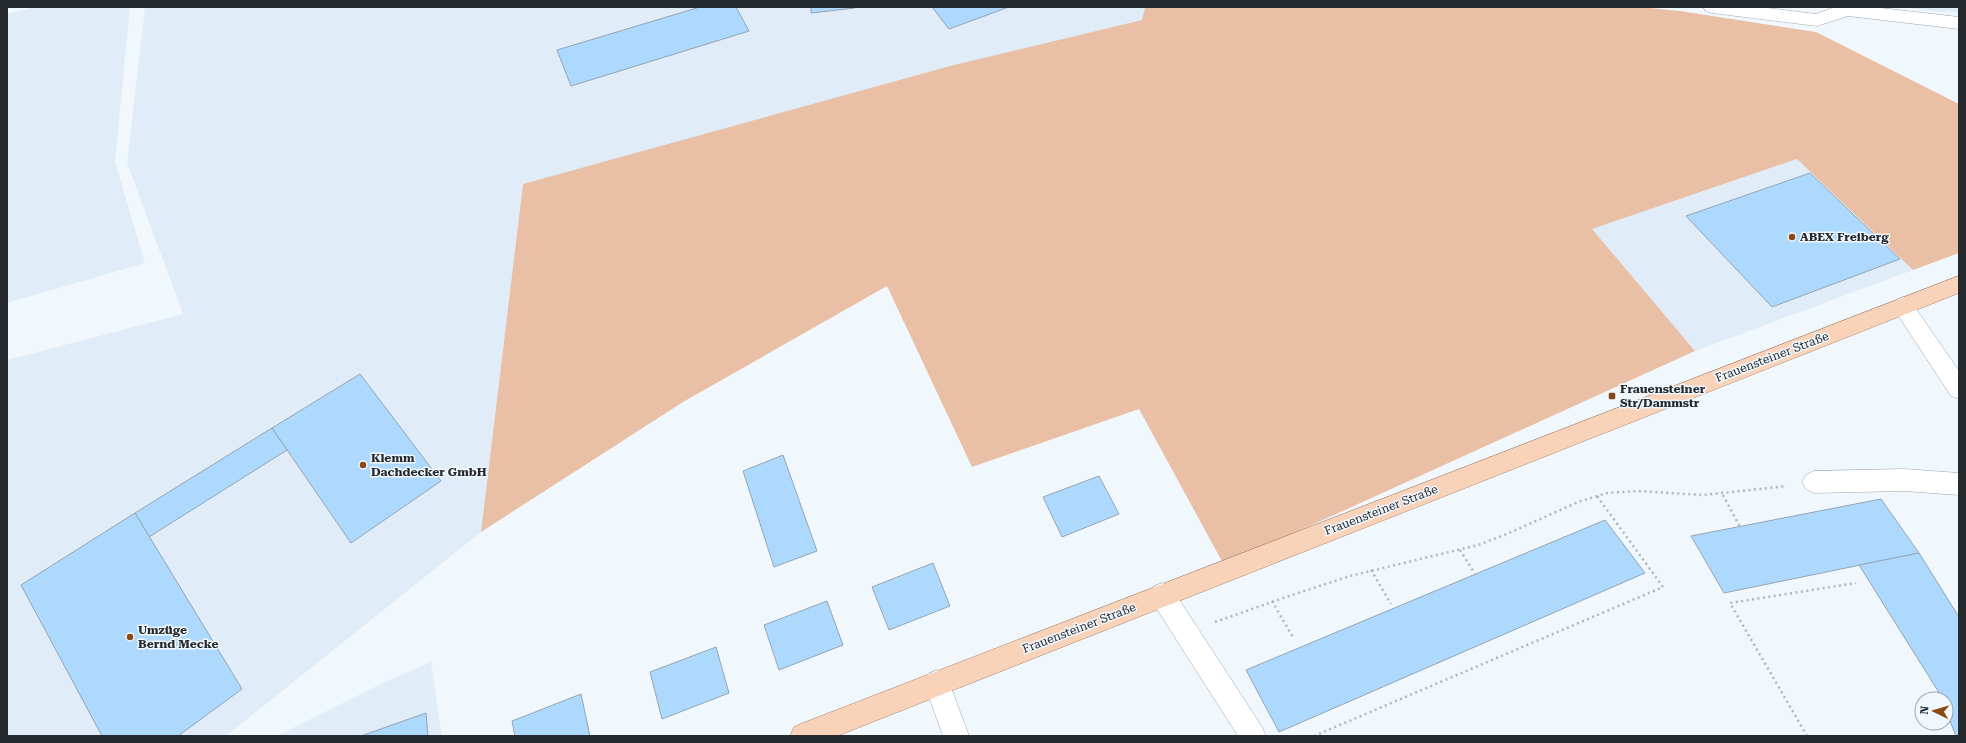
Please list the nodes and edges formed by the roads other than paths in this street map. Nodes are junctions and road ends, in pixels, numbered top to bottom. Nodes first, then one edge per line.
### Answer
1 (1712, 7) edge
2 (1846, 8) edge
3 (1959, 23) edge
4 (1959, 284) edge
5 (1903, 306) junction
6 (1959, 389) edge
7 (1814, 482) road end
8 (1959, 484) edge
9 (1162, 595) junction
10 (937, 683) junction
11 (803, 736) edge
12 (956, 736) edge
13 (1253, 736) edge

1 - 2 street
2 - 3 street
4 - 5 main road, Frauensteiner Straße
5 - 6 street
5 - 9 main road, Frauensteiner Straße
7 - 8 street
9 - 10 main road, Frauensteiner Straße
9 - 13 street
10 - 11 main road, Frauensteiner Straße
10 - 12 street

